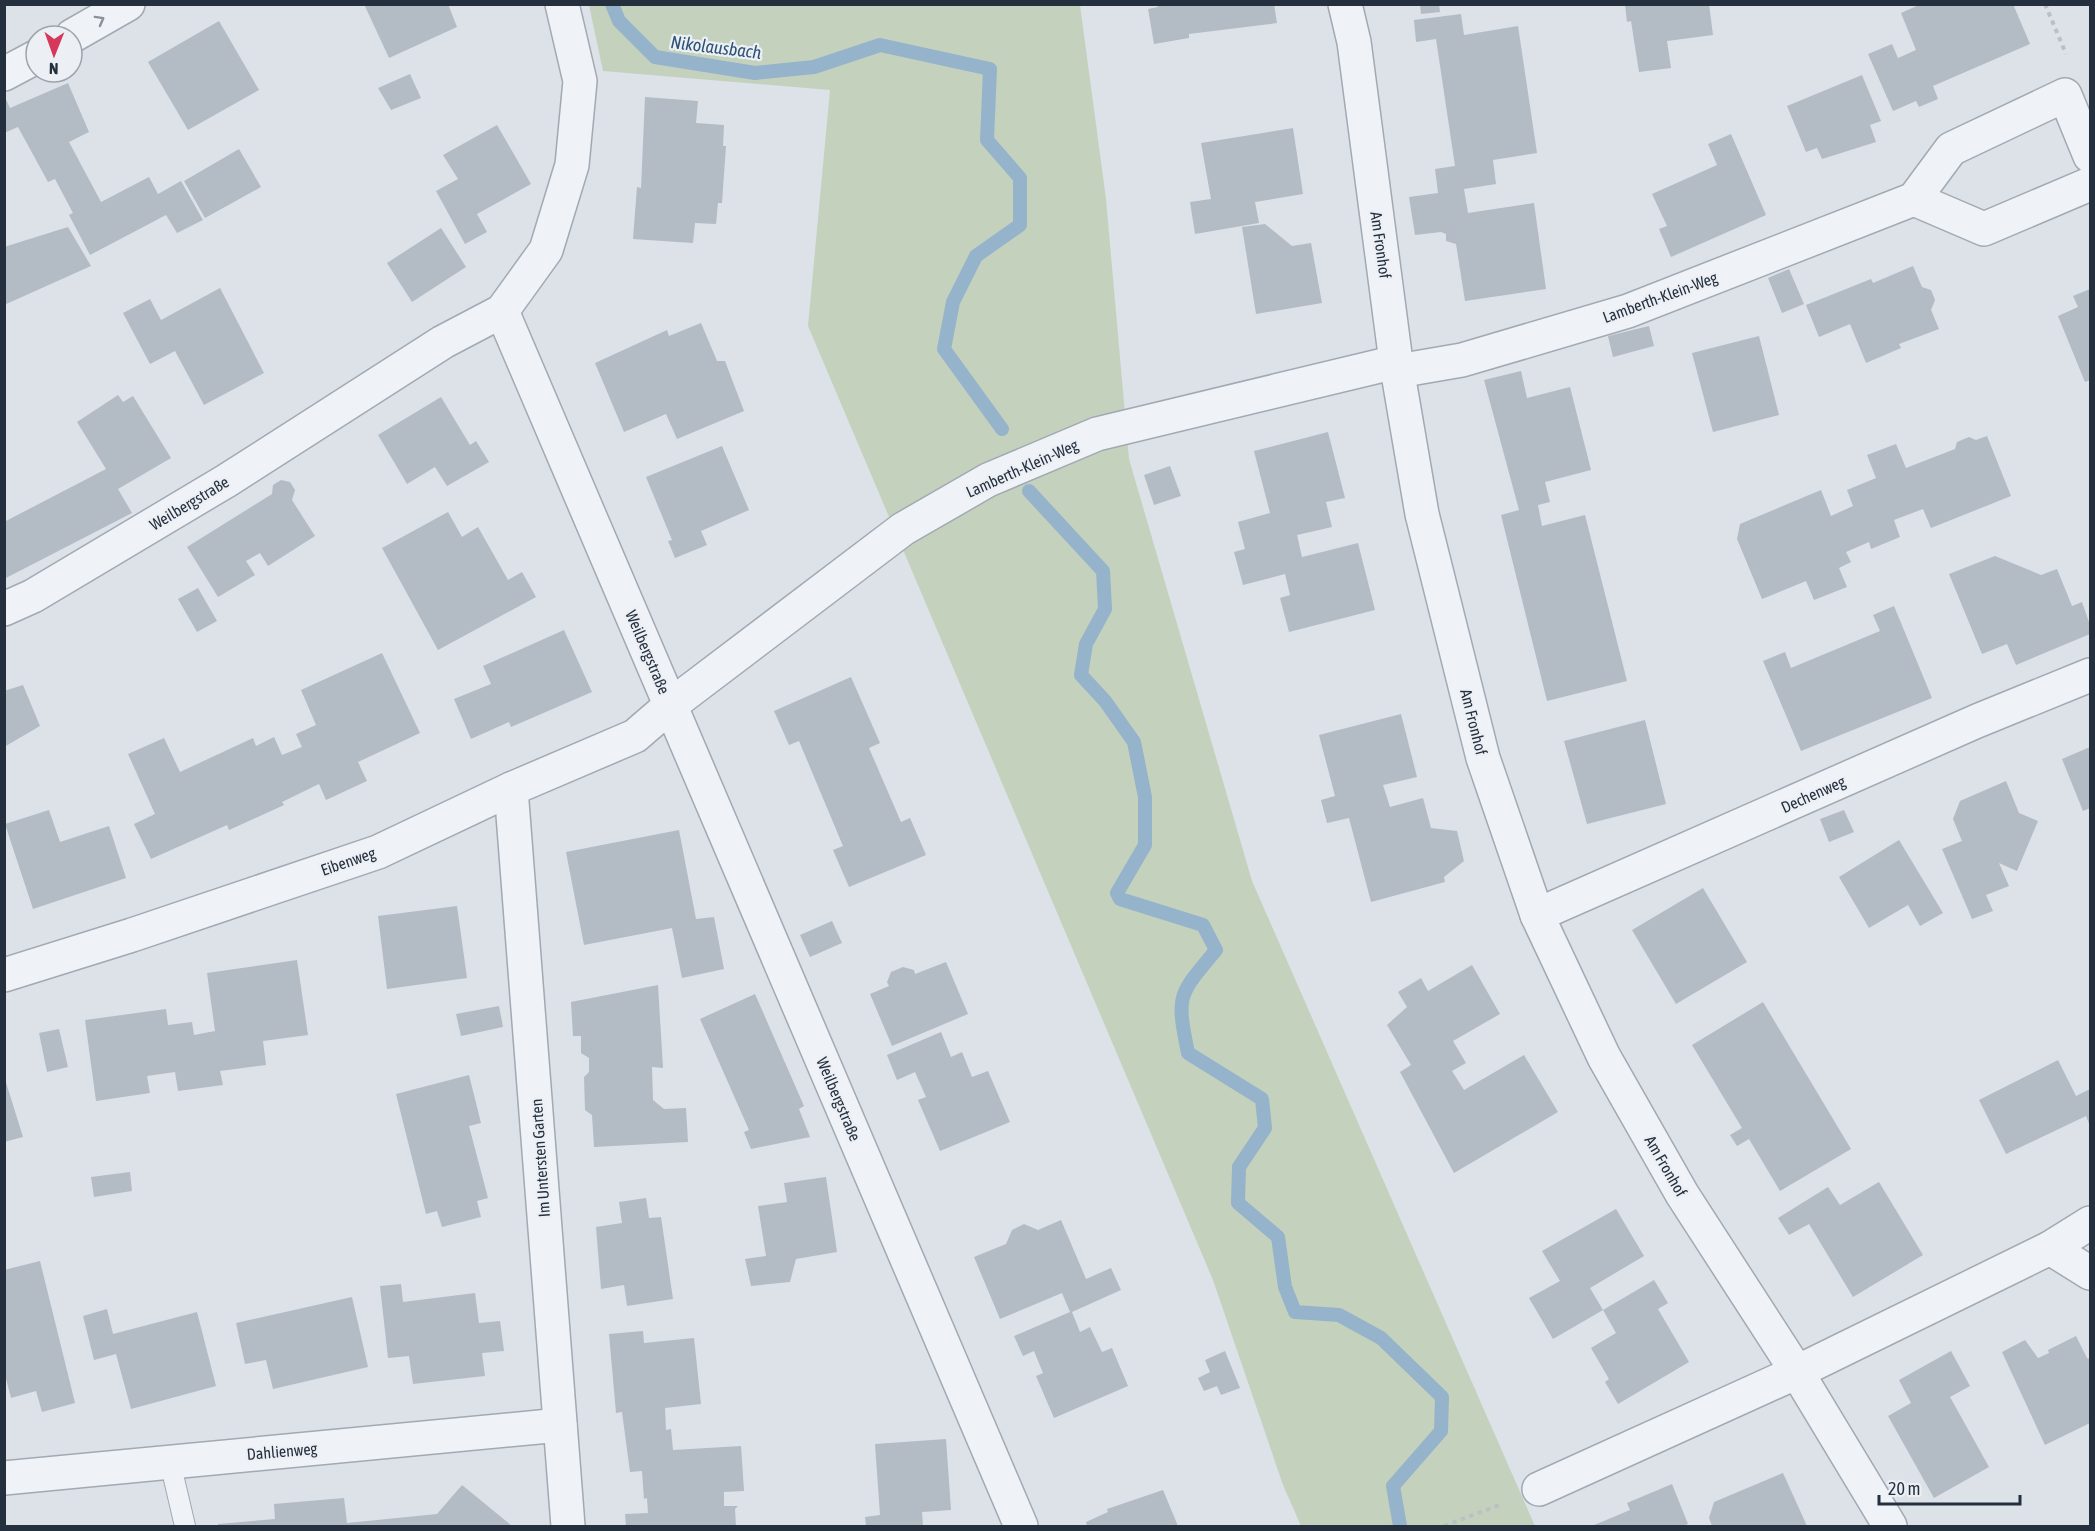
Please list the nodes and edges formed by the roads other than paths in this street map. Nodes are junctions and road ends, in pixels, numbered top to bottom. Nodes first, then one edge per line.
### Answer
1 (128, 4) edge
2 (562, 4) edge
3 (1345, 4) edge
4 (84, 29) edge
5 (24, 63) edge
6 (4, 74) edge
7 (2091, 156) edge
8 (2091, 184) edge
9 (1914, 199) junction
10 (502, 311) junction
11 (1397, 367) junction
12 (4, 609) edge
13 (2091, 675) edge
14 (671, 705) junction
15 (511, 789) junction
16 (1537, 915) junction
17 (4, 975) edge
18 (2091, 1223) edge
19 (2050, 1248) junction
20 (2091, 1273) edge
21 (1797, 1372) junction
22 (560, 1425) junction
23 (170, 1462) junction
24 (4, 1478) edge
25 (1539, 1489) road end
26 (186, 1527) edge
27 (568, 1527) edge
28 (1021, 1527) edge
29 (1890, 1527) edge

4 -> 1 street
2 - 10 street
3 - 11 street, Am Fronhof
5 - 6 street
7 - 9 street
8 - 9 street
9 - 11 street, Lamberth-Klein-Weg
10 - 12 street, Weilbergstraße
10 - 14 street, Weilbergstraße
11 - 14 street, Lamberth-Klein-Weg
11 - 16 street, Am Fronhof
13 - 16 street, Dechenweg
14 - 15 street, Eibenweg
14 - 28 street, Weilbergstraße
15 - 17 street, Eibenweg
15 - 22 street, Im Untersten Garten
16 - 21 street, Am Fronhof
18 - 19 street
19 - 20 street
19 - 21 street
21 - 25 street
21 - 29 street, Am Fronhof
22 - 23 street, Dahlienweg
22 - 27 street, Im Untersten Garten
23 - 24 street, Dahlienweg
23 - 26 lane

